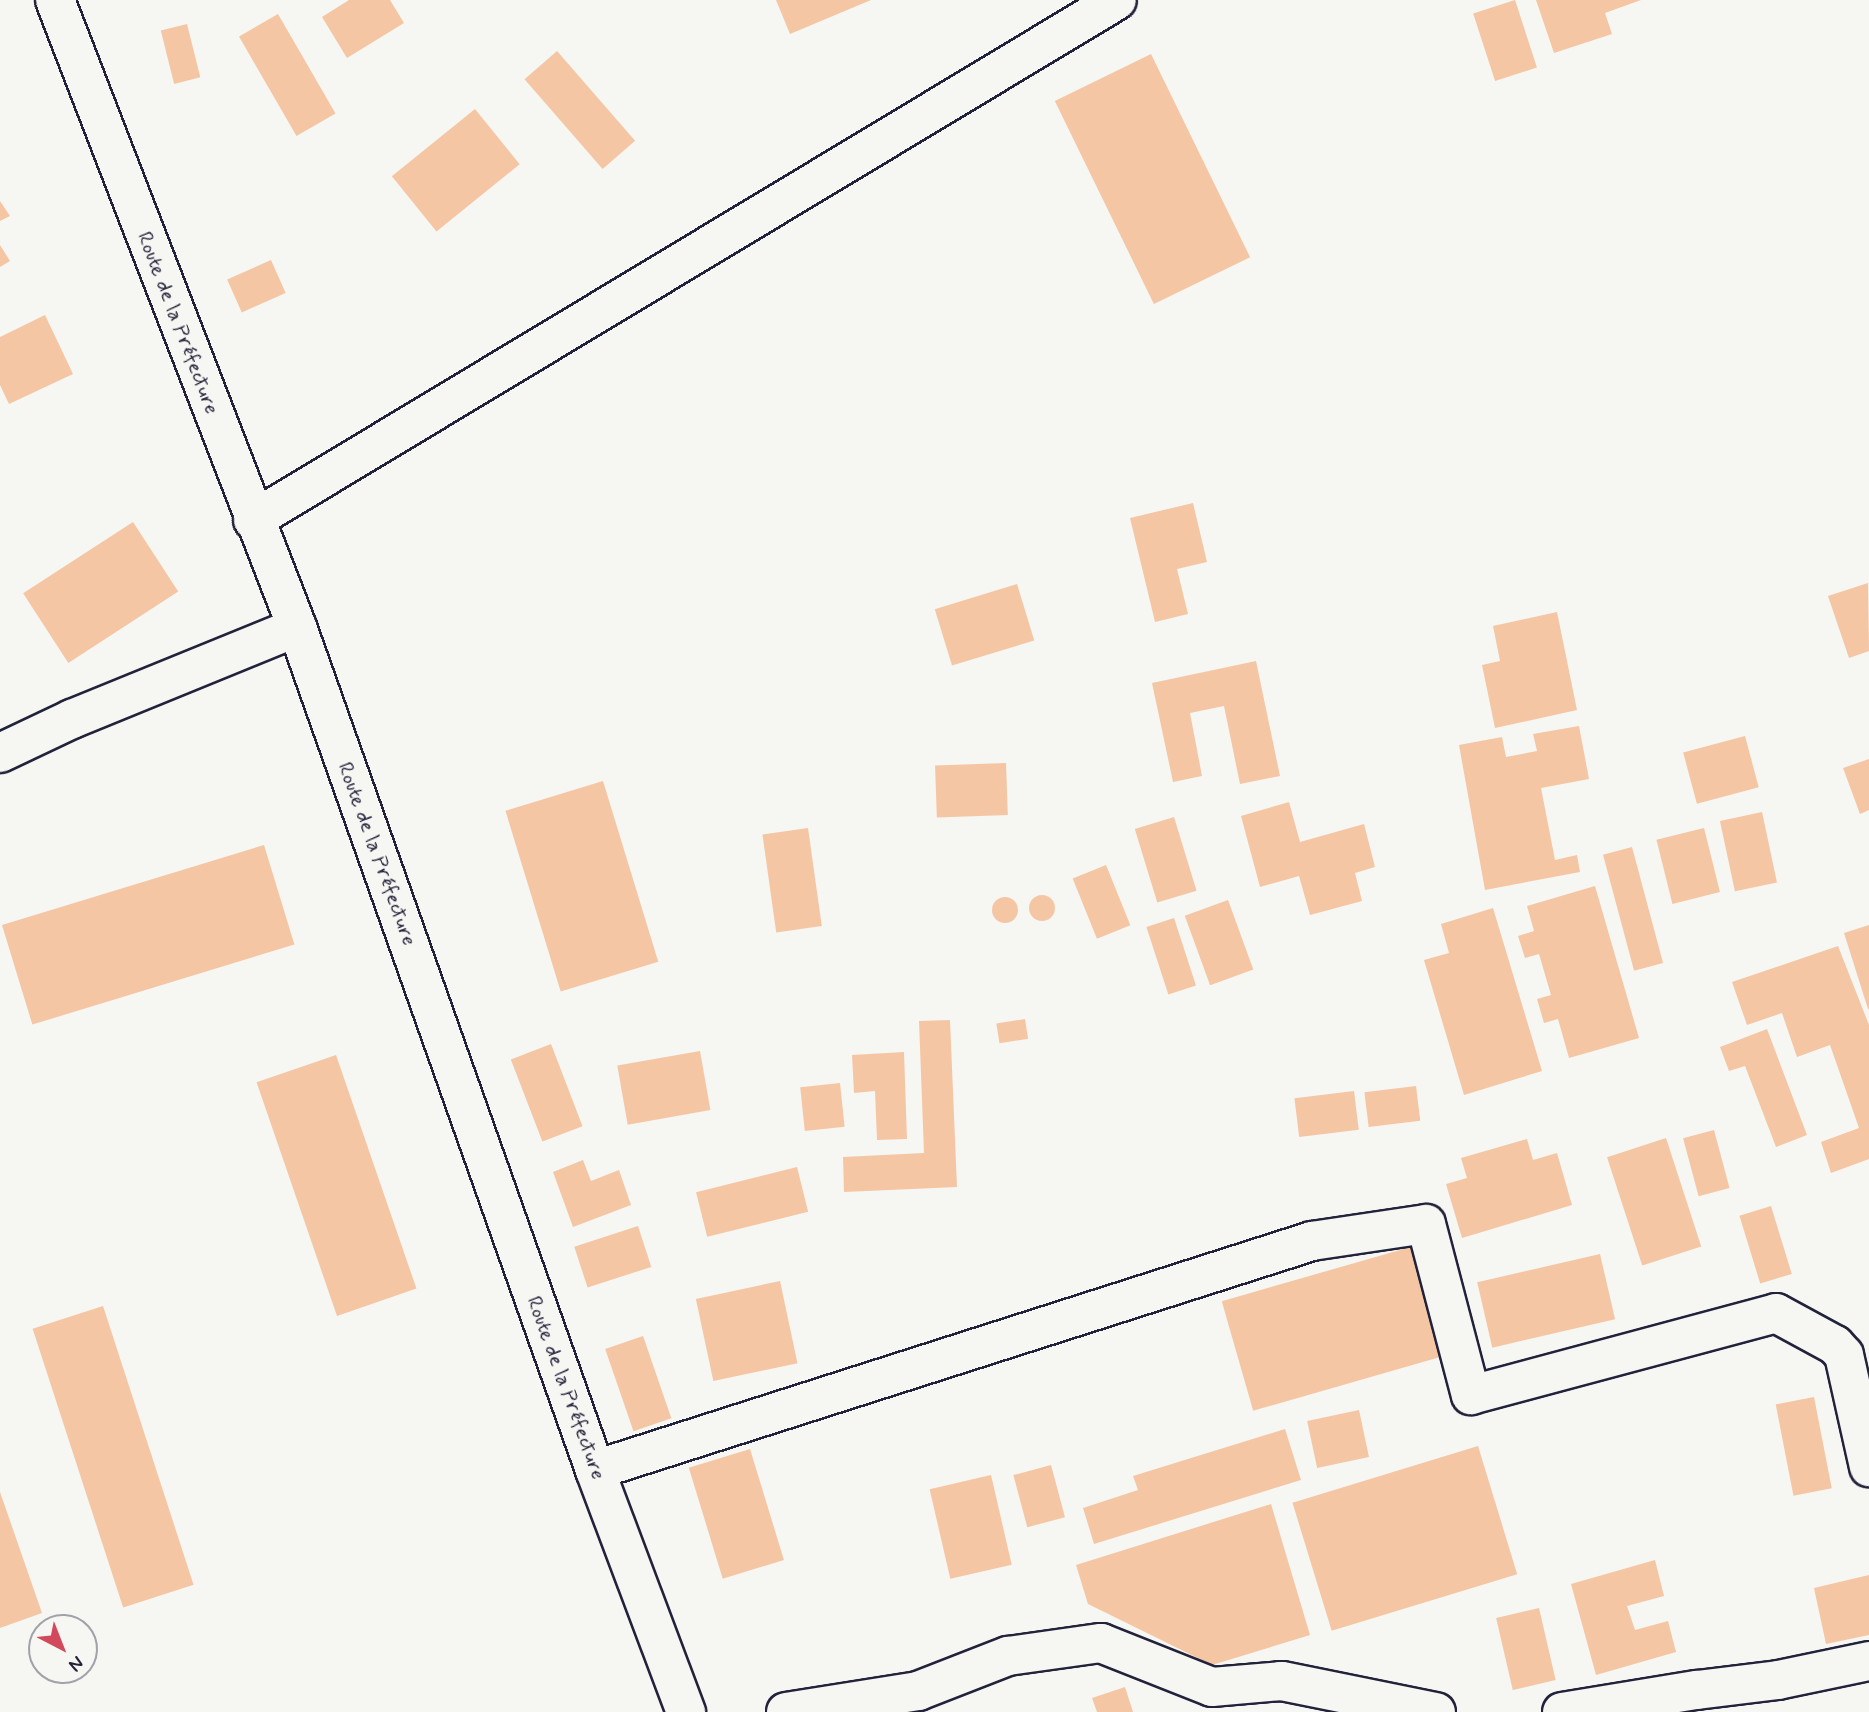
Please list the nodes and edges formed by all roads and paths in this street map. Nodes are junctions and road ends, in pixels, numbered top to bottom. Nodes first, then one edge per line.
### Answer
1 (54, 0) edge
2 (1117, 0) edge
3 (253, 520) junction
4 (297, 627) junction
5 (0, 753) edge
6 (1869, 1467) edge
7 (595, 1470) junction
8 (1869, 1661) edge
9 (1781, 1696) edge
10 (686, 1712) edge
11 (786, 1712) edge
12 (1436, 1712) edge
13 (1562, 1712) edge

1 - 3 street, Route de la Préfecture
2 - 3 street
3 - 4 street, Route de la Préfecture
4 - 5 street
4 - 7 street, Route de la Préfecture
6 - 7 street
7 - 10 street, Route de la Préfecture
8 - 9 street
9 - 13 street
11 - 12 street

